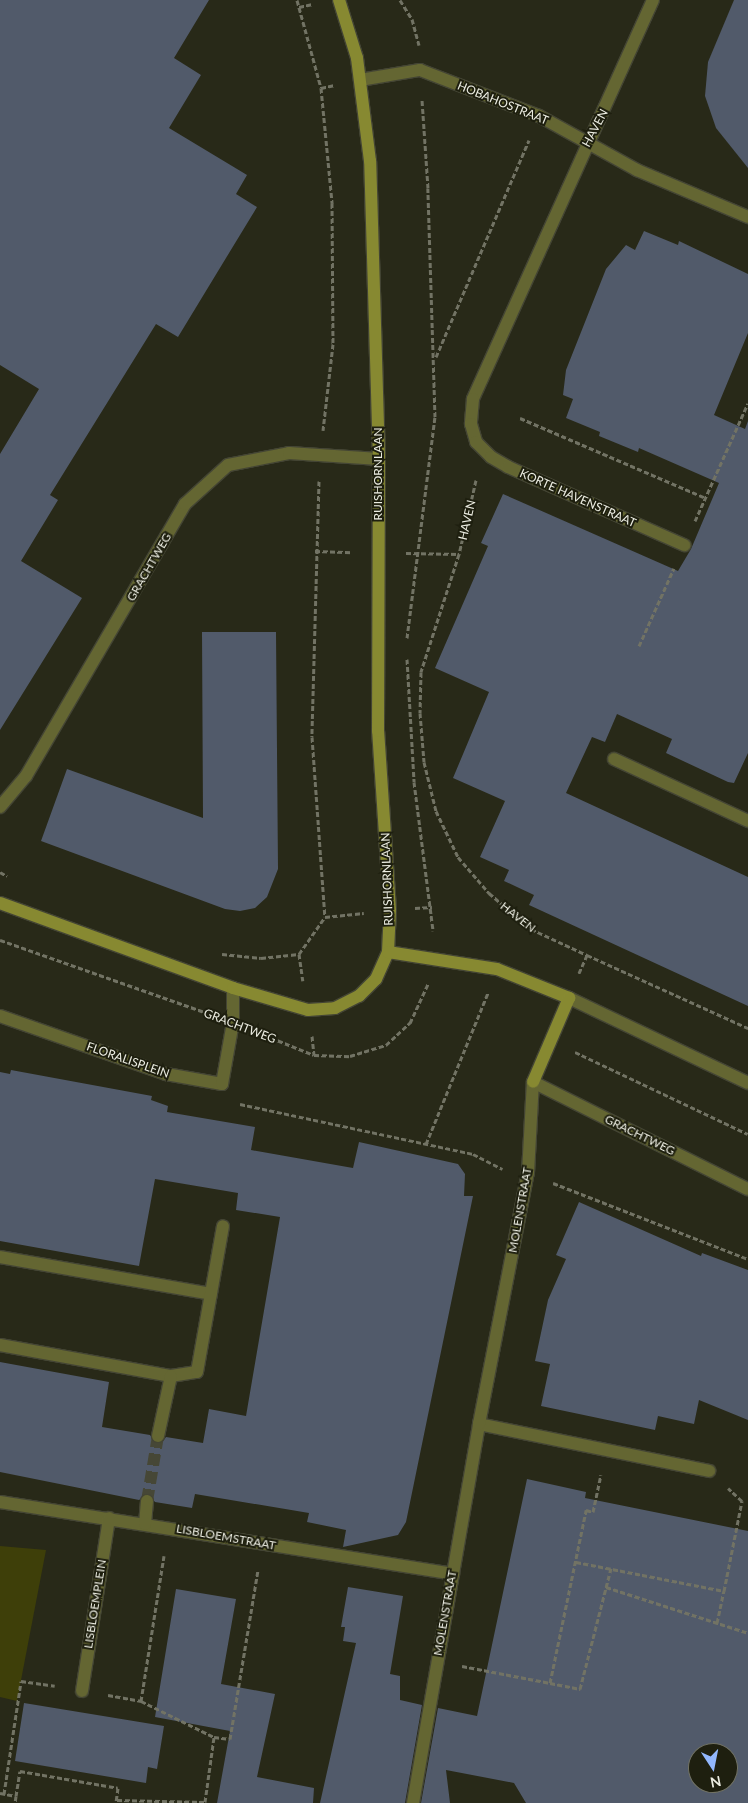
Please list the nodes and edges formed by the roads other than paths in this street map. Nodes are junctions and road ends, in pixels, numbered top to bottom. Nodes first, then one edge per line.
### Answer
1 (339, 0) edge
2 (653, 0) edge
3 (360, 80) junction
4 (587, 143) junction
5 (748, 217) edge
6 (476, 442) joint
7 (379, 459) junction
8 (684, 545) dead end
9 (614, 759) dead end
10 (0, 807) edge
11 (748, 821) edge
12 (0, 903) edge
13 (388, 952) junction
14 (233, 988) junction
15 (569, 998) junction
16 (0, 1016) edge
17 (533, 1082) junction
18 (748, 1082) edge
19 (748, 1189) edge
20 (223, 1226) dead end
21 (0, 1258) edge
22 (211, 1294) junction
23 (0, 1345) edge
24 (171, 1376) junction
25 (479, 1424) junction
26 (158, 1436) tunnel mouth
27 (709, 1472) road end
28 (147, 1501) tunnel mouth
29 (0, 1502) edge
30 (109, 1518) junction
31 (145, 1524) junction
32 (453, 1574) junction
33 (82, 1691) dead end
34 (413, 1803) edge

1 - 3 main road, RUISHORNLAAN
2 - 4 street, HAVEN
3 - 4 street, HOBAHOSTRAAT
3 - 7 main road, RUISHORNLAAN
4 - 5 street, HOBAHOSTRAAT
4 - 6 street, HAVEN
6 - 8 street, KORTE HAVENSTRAAT
7 - 10 street, GRACHTWEG
7 - 13 main road, RUISHORNLAAN
9 - 11 street
12 - 14 main road
13 - 14 main road
13 - 15 main road
14 - 16 street, FLORALISPLEIN
15 - 17 main road
15 - 18 street
17 - 19 street, GRACHTWEG
17 - 25 street, MOLENSTRAAT
20 - 22 street
21 - 22 street
22 - 24 street
23 - 24 street
24 - 26 street
25 - 27 street
25 - 32 street, MOLENSTRAAT
28 - 31 street
29 - 30 street, LISBLOEMSTRAAT
30 - 31 street, LISBLOEMSTRAAT
30 - 33 street, LISBLOEMPLEIN
31 - 32 street, LISBLOEMSTRAAT
32 - 34 street, MOLENSTRAAT

